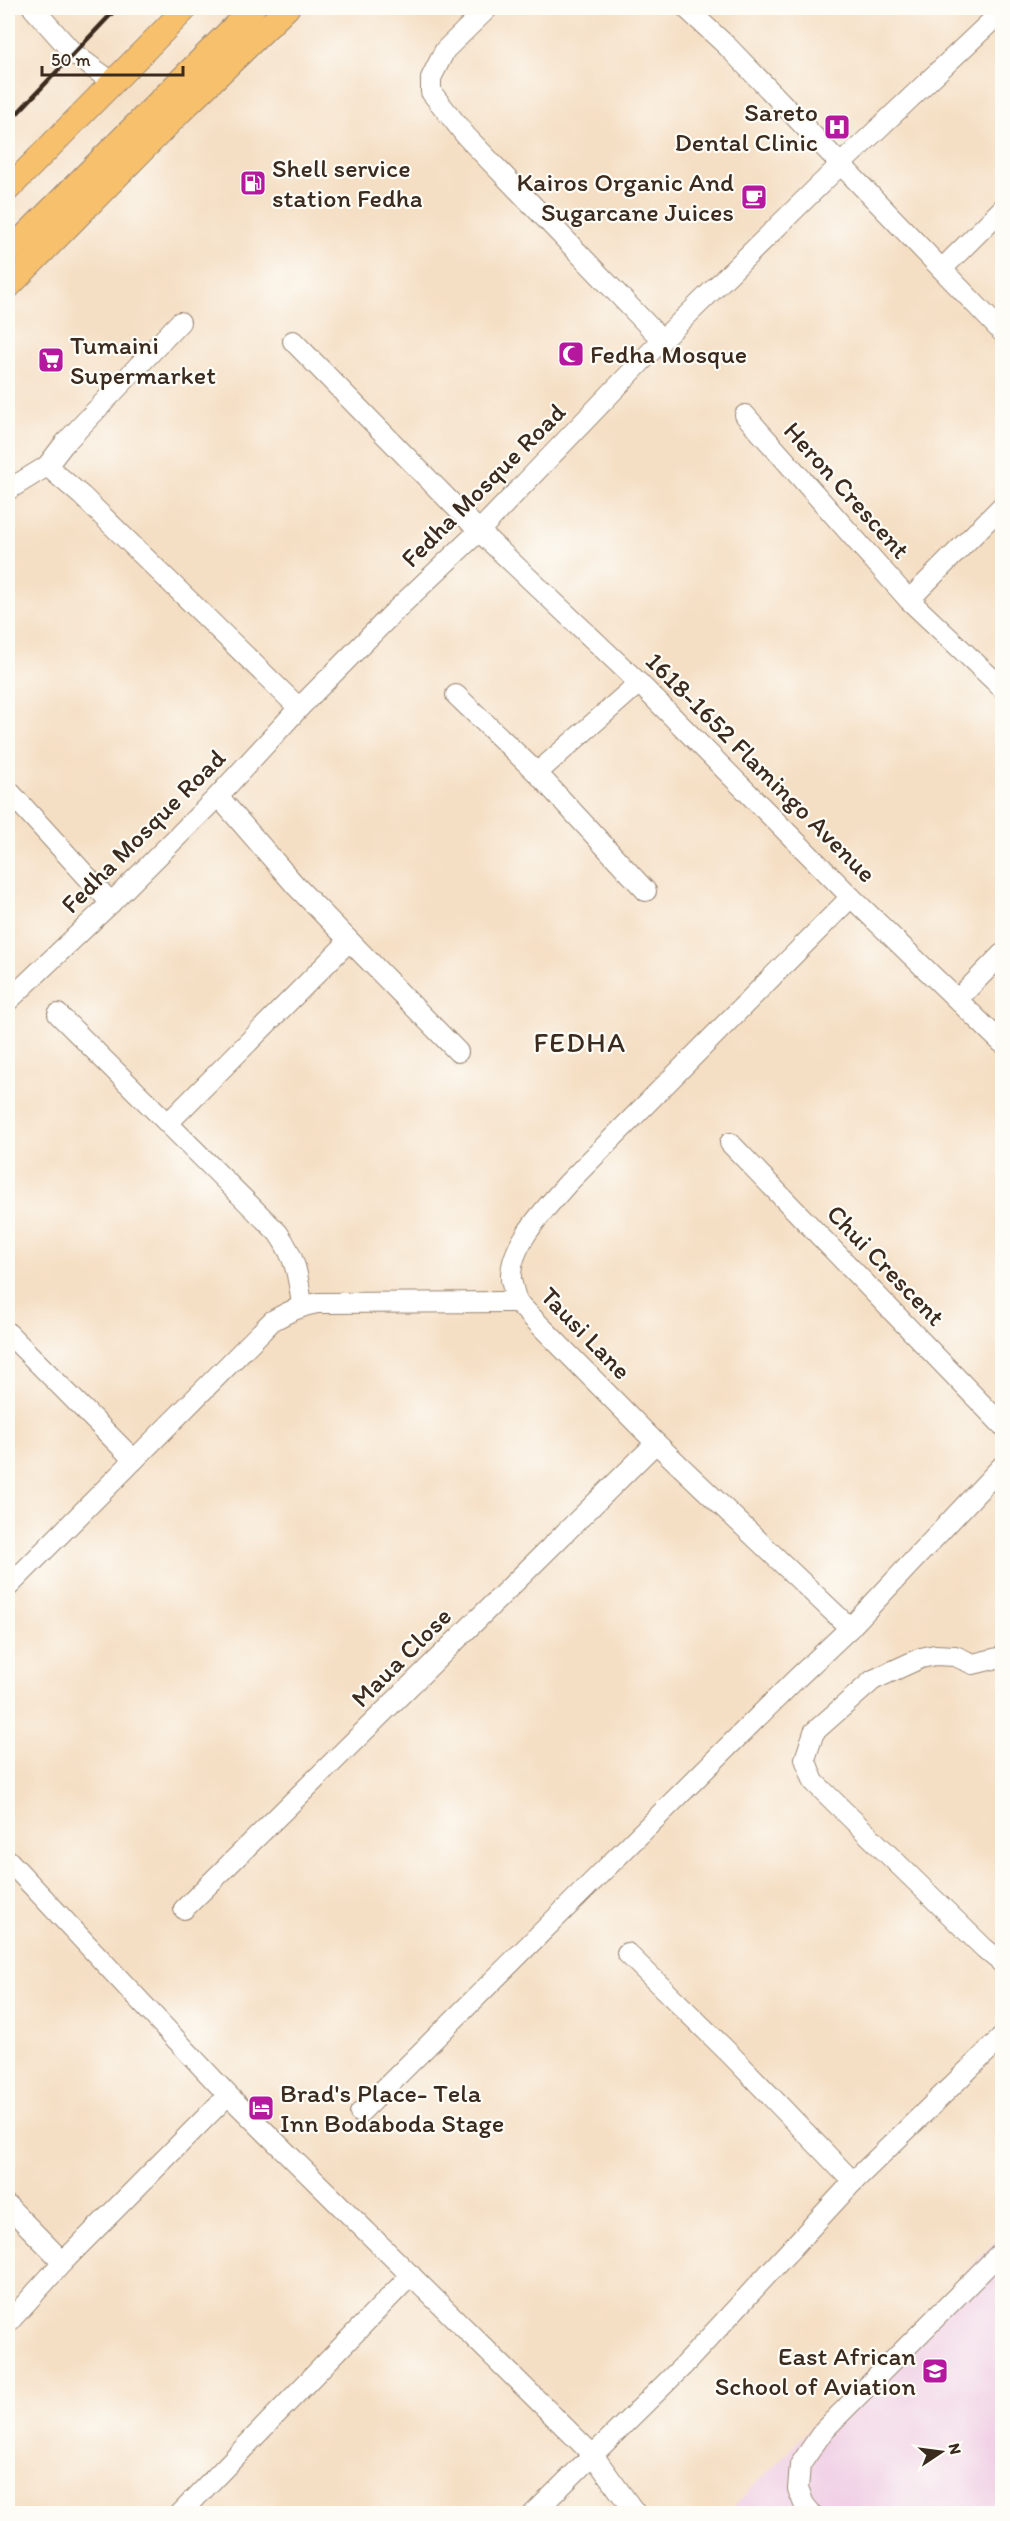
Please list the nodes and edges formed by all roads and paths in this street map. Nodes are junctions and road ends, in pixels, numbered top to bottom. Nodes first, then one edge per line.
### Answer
1 (33, 8) edge
2 (186, 8) edge
3 (253, 8) edge
4 (287, 8) edge
5 (488, 8) edge
6 (686, 8) edge
7 (1002, 9) edge
8 (112, 82) junction
9 (841, 164) junction
10 (8, 189) edge
11 (1002, 208) edge
12 (8, 253) edge
13 (942, 269) junction
14 (8, 287) edge
15 (180, 322) dead end
16 (1002, 332) edge
17 (662, 340) junction
18 (292, 341) dead end
19 (745, 415) dead end
20 (47, 466) junction
21 (8, 490) edge
22 (1002, 506) edge
23 (479, 531) junction
24 (909, 600) junction
25 (639, 682) junction
26 (1002, 688) edge
27 (456, 695) dead end
28 (300, 708) junction
29 (537, 774) junction
30 (8, 790) edge
31 (218, 796) junction
32 (646, 891) dead end
33 (851, 897) junction
34 (111, 903) junction
35 (349, 941) junction
36 (1002, 954) edge
37 (958, 999) junction
38 (8, 1001) edge
39 (58, 1014) dead end
40 (1002, 1043) edge
41 (458, 1052) dead end
42 (168, 1122) junction
43 (730, 1143) dead end
44 (517, 1302) junction
45 (302, 1305) junction
46 (8, 1333) edge
47 (1002, 1425) edge
48 (656, 1443) junction
49 (134, 1460) junction
50 (1002, 1466) edge
51 (8, 1587) edge
52 (850, 1628) junction
53 (1002, 1657) edge
54 (8, 1860) edge
55 (184, 1910) dead end
56 (627, 1953) dead end
57 (1002, 1963) edge
58 (1002, 2037) edge
59 (228, 2095) junction
60 (360, 2113) dead end
61 (853, 2182) junction
62 (8, 2206) edge
63 (1002, 2252) edge
64 (63, 2262) junction
65 (411, 2275) junction
66 (8, 2323) edge
67 (593, 2455) junction
68 (180, 2514) edge
69 (533, 2514) edge
70 (636, 2514) edge
71 (812, 2514) edge

1 - 8 street
2 - 8 main road
3 - 12 main road
4 - 14 main road
5 - 17 street
6 - 9 street
7 - 9 street, Fedha Mosque Road
8 - 10 main road
9 - 13 street
9 - 17 street, Fedha Mosque Road
11 - 13 street
13 - 16 street
15 - 20 street
17 - 23 street, Fedha Mosque Road
18 - 23 street, 1618-1652 Flamingo Avenue
19 - 24 street, Heron Crescent
20 - 21 street
20 - 28 street
22 - 24 street, Heron Crescent
23 - 25 street, 1618-1652 Flamingo Avenue
23 - 28 street, Fedha Mosque Road
24 - 26 street, Heron Crescent
25 - 29 street
25 - 33 street, 1618-1652 Flamingo Avenue
27 - 29 street
28 - 31 street, Fedha Mosque Road
29 - 32 street
30 - 34 street
31 - 34 street, Fedha Mosque Road
31 - 35 street
33 - 37 street, 1618-1652 Flamingo Avenue
33 - 44 street, Tausi Lane
34 - 38 street, Fedha Mosque Road
35 - 41 street
35 - 42 street
36 - 37 street
37 - 40 street, 1618-1652 Flamingo Avenue
39 - 42 street
42 - 45 street
43 - 47 street, Chui Crescent
44 - 45 street
44 - 48 street, Tausi Lane
45 - 49 street
46 - 49 street
48 - 52 street, Tausi Lane
48 - 55 street, Maua Close
49 - 51 street
50 - 52 street
52 - 60 street
53 - 57 street
54 - 59 street
56 - 61 street
58 - 61 street
59 - 64 street
59 - 65 street
61 - 67 street
62 - 64 street
63 - 71 street
64 - 66 street
65 - 67 street
65 - 68 street
67 - 69 street
67 - 70 street

